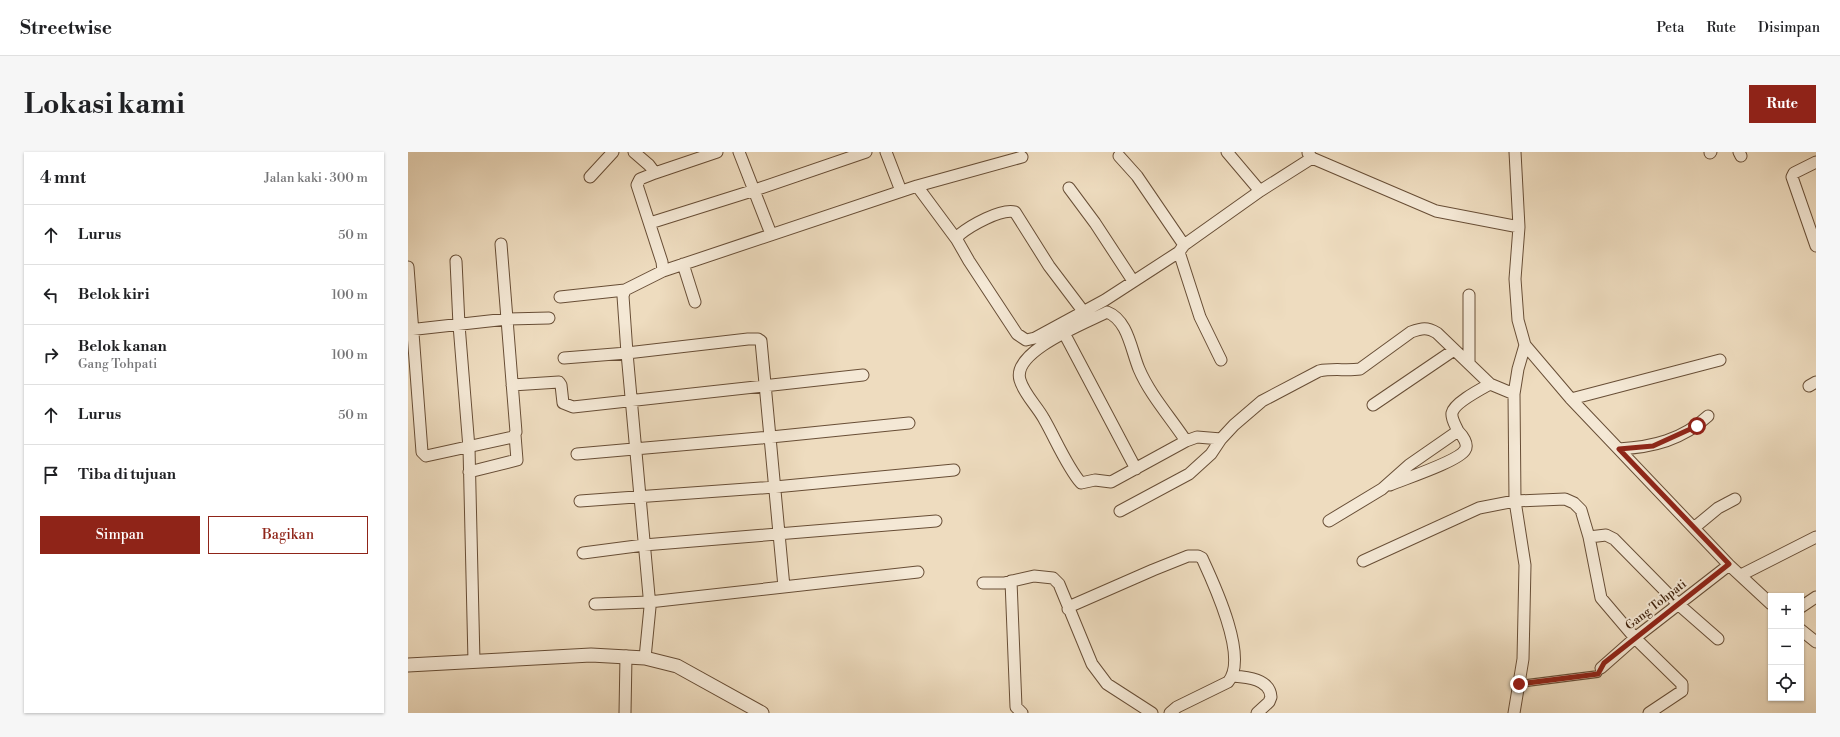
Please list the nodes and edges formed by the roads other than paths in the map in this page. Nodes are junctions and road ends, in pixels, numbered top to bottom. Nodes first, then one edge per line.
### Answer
1 (613, 152) edge
2 (634, 152) edge
3 (717, 152) edge
4 (739, 152) edge
5 (866, 152) edge
6 (886, 152) edge
7 (1227, 152) edge
8 (1515, 152) edge
9 (1310, 155) edge
10 (1119, 156) dead end
11 (1022, 157) dead end
12 (1816, 162) edge
13 (655, 173) junction
14 (590, 177) dead end
15 (917, 186) junction
16 (1069, 188) dead end
17 (755, 190) junction
18 (901, 191) junction
19 (1260, 191) junction
20 (650, 223) junction
21 (1812, 224) edge
22 (1519, 227) junction
23 (771, 234) junction
24 (957, 240) junction
25 (502, 244) dead end
26 (1816, 246) edge
27 (1182, 248) junction
28 (456, 261) dead end
29 (683, 264) junction
30 (408, 267) edge
31 (663, 271) junction
32 (1133, 281) junction
33 (625, 290) junction
34 (1469, 295) dead end
35 (560, 297) dead end
36 (694, 302) dead end
37 (1083, 311) junction
38 (549, 318) dead end
39 (507, 319) junction
40 (459, 325) junction
41 (410, 330) edge
42 (1064, 333) junction
43 (1525, 345) junction
44 (1454, 350) junction
45 (627, 353) junction
46 (564, 358) dead end
47 (1221, 360) dead end
48 (1720, 360) dead end
49 (1469, 363) junction
50 (862, 375) dead end
51 (1490, 384) junction
52 (512, 385) junction
53 (766, 387) junction
54 (1514, 394) junction
55 (1570, 399) junction
56 (631, 401) junction
57 (1373, 405) dead end
58 (1708, 416) dead end
59 (909, 423) dead end
60 (1458, 431) junction
61 (515, 435) junction
62 (771, 437) junction
63 (1221, 439) junction
64 (1186, 441) junction
65 (469, 448) junction
66 (636, 449) junction
67 (1619, 449) junction
68 (577, 454) dead end
69 (1136, 469) junction
70 (954, 470) dead end
71 (469, 472) junction
72 (775, 487) junction
73 (1382, 489) junction
74 (640, 498) junction
75 (1735, 499) dead end
76 (1515, 501) junction
77 (580, 502) dead end
78 (1120, 511) dead end
79 (936, 521) dead end
80 (1329, 521) dead end
81 (1695, 527) junction
82 (780, 535) junction
83 (1589, 537) junction
84 (1816, 537) edge
85 (644, 545) junction
86 (583, 553) dead end
87 (1363, 561) dead end
88 (1729, 564) junction
89 (918, 572) dead end
90 (1741, 575) junction
91 (1011, 581) junction
92 (983, 583) dead end
93 (784, 587) junction
94 (1816, 596) edge
95 (1768, 601) edge
96 (649, 602) junction
97 (595, 604) dead end
98 (1678, 604) junction
99 (1804, 605) edge
100 (1068, 609) junction
101 (1804, 632) edge
102 (1635, 638) junction
103 (1718, 639) dead end
104 (1816, 642) edge
105 (626, 656) junction
106 (646, 658) junction
107 (474, 660) junction
108 (408, 665) edge
109 (1601, 668) joint
110 (1233, 676) junction
111 (1519, 684) junction
112 (625, 713) edge
113 (762, 713) edge
114 (1022, 713) edge
115 (1152, 713) edge
116 (1170, 713) edge
117 (1257, 713) edge
118 (1514, 713) edge
119 (1649, 713) edge

1 - 14 street
2 - 13 street
3 - 13 street
4 - 17 street
5 - 17 street
6 - 18 street
7 - 19 street
8 - 22 street
9 - 19 street
9 - 22 street
10 - 27 street
11 - 15 street
12 - 21 street
13 - 20 street
15 - 18 street
15 - 24 street
16 - 32 street
17 - 20 street
17 - 23 street
18 - 23 street
19 - 27 street
20 - 31 street
21 - 26 street
22 - 43 street
23 - 29 street
24 - 37 street
24 - 37 street
25 - 39 street
27 - 32 street
27 - 47 street
28 - 40 street
29 - 31 street
29 - 36 street
30 - 41 street
31 - 33 street
32 - 37 street
33 - 35 street
33 - 45 street
34 - 49 street
38 - 39 street
39 - 40 street
39 - 52 street
40 - 41 street
40 - 65 street
41 - 65 street
42 - 64 street
42 - 69 street
42 - 69 street
43 - 54 street
43 - 55 street
44 - 49 street
44 - 57 street
44 - 63 street
45 - 46 street
45 - 53 street
45 - 56 street
48 - 55 street
49 - 51 street
50 - 53 street
51 - 54 street
51 - 60 street
52 - 56 street
52 - 61 street
53 - 56 street
53 - 62 street
54 - 76 street
55 - 67 street
56 - 66 street
58 - 67 street
59 - 62 street
60 - 73 street
60 - 73 street
61 - 65 street
61 - 71 street
62 - 66 street
62 - 72 street
63 - 64 street
63 - 78 street
64 - 69 street
65 - 71 street
66 - 68 street
66 - 74 street
67 - 81 street
70 - 72 street
71 - 107 street
72 - 74 street
72 - 82 street
73 - 80 street
74 - 77 street
74 - 85 street
75 - 81 street
76 - 83 street
76 - 87 street
76 - 111 street
79 - 82 street
81 - 88 street
82 - 85 street
82 - 93 street
83 - 98 street
83 - 102 street
84 - 90 street
85 - 86 street
85 - 96 street
88 - 90 street
88 - 98 street, Gang Tohpati
89 - 93 street
90 - 95 street
91 - 92 street
91 - 100 street
91 - 114 street
93 - 96 street
94 - 99 street
96 - 97 street
96 - 106 street
98 - 102 street, Gang Tohpati
98 - 103 street
100 - 110 street
100 - 115 street
101 - 104 street
102 - 109 street, Gang Tohpati
102 - 119 street
105 - 106 street
105 - 107 street
105 - 112 street
106 - 113 street
107 - 108 street
109 - 111 lane
110 - 116 street
110 - 117 street
111 - 118 street

